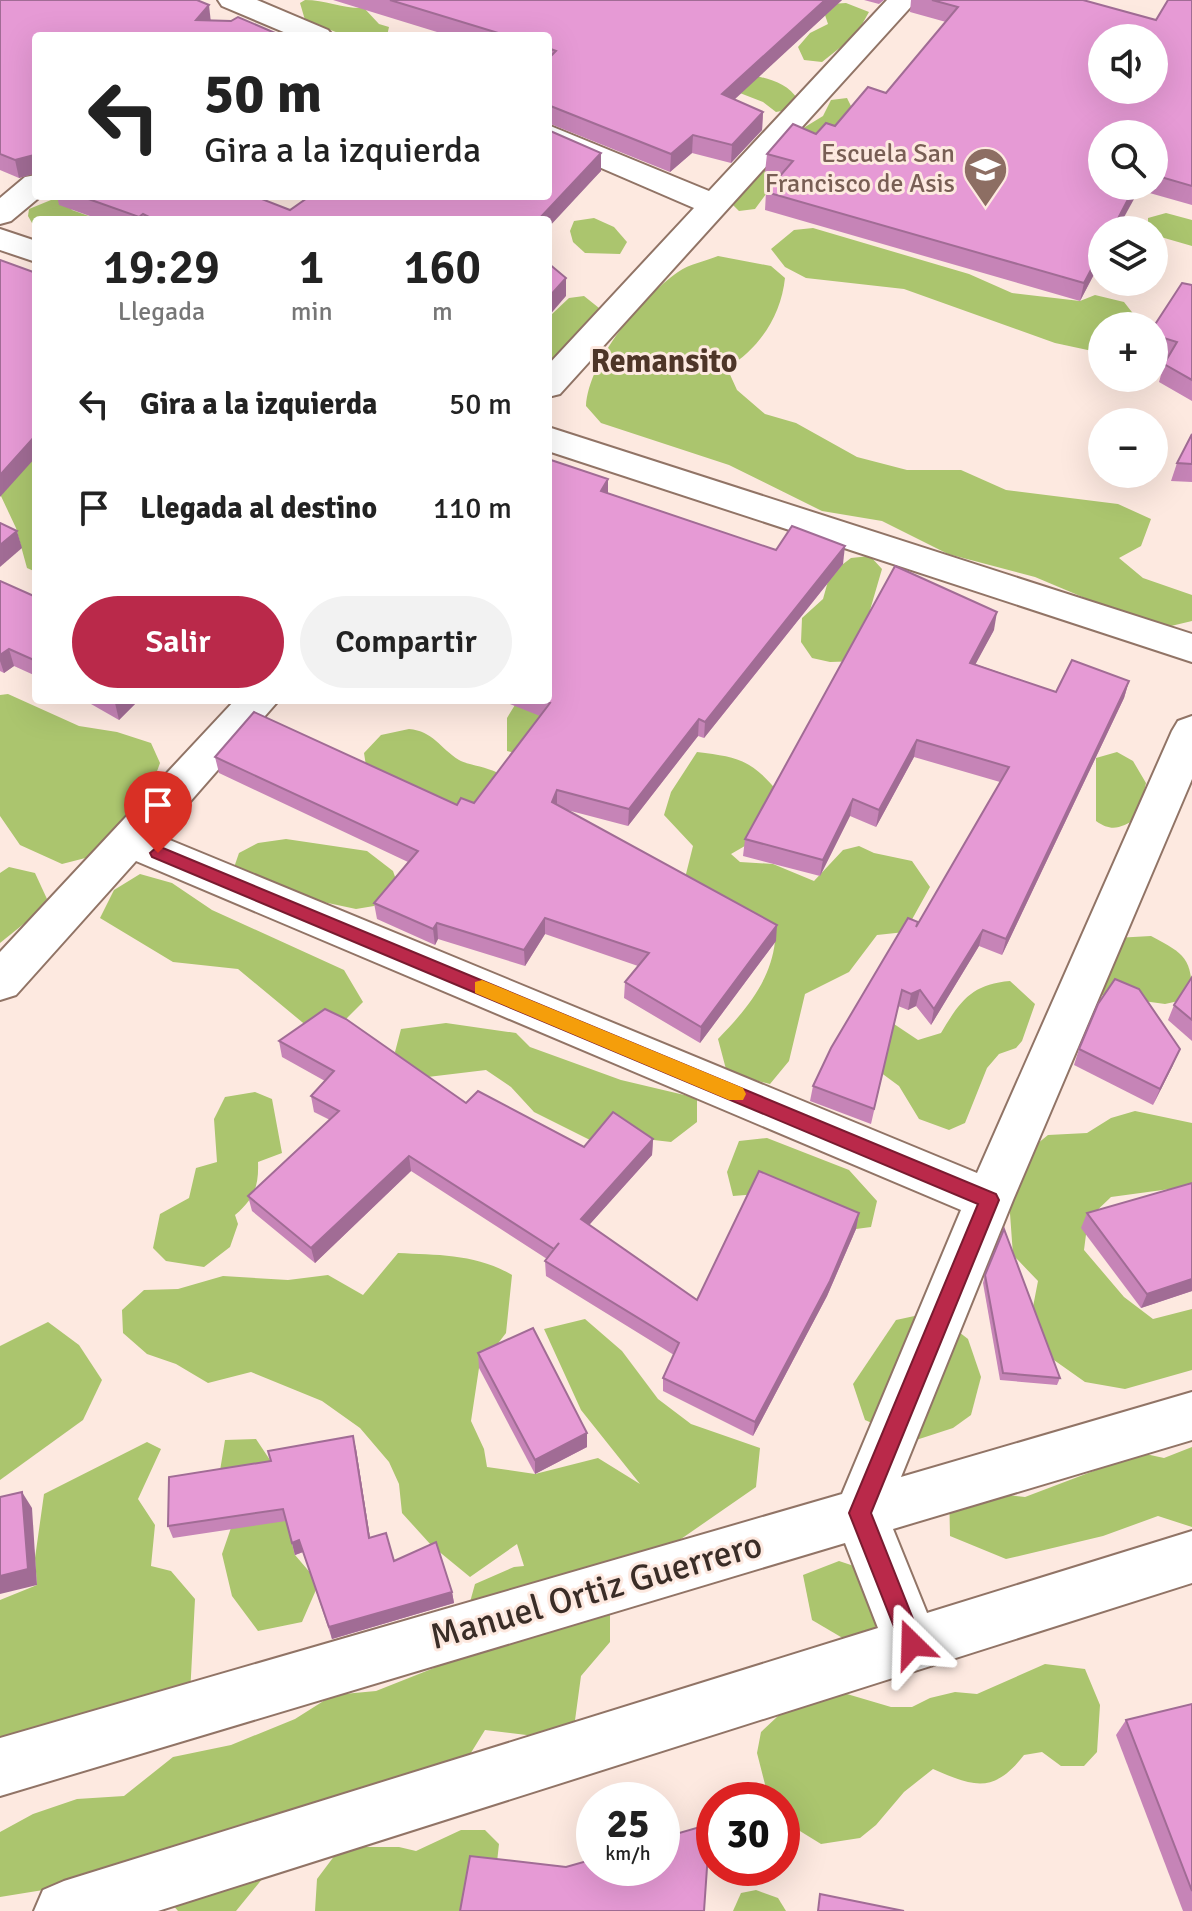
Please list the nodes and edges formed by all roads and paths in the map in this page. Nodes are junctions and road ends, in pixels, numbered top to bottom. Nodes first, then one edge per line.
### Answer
1 (903, 0) edge
2 (243, 9) edge
3 (307, 32) edge
4 (552, 136) edge
5 (32, 187) edge
6 (714, 205) junction
7 (0, 214) edge
8 (0, 239) edge
9 (32, 251) edge
10 (552, 382) edge
11 (552, 440) edge
12 (1192, 648) edge
13 (255, 704) edge
14 (1192, 731) edge
15 (130, 841) junction
16 (0, 982) edge
17 (989, 1200) junction
18 (1192, 1416) edge
19 (860, 1513) junction
20 (1192, 1557) edge
21 (912, 1644) junction
22 (0, 1767) edge
23 (64, 1911) edge

1 - 6 street
2 - 3 street
4 - 6 street
5 - 7 street
6 - 10 street
8 - 9 street
11 - 12 street
13 - 15 street
14 - 17 street
15 - 16 street
15 - 17 street
17 - 19 street
18 - 19 street, Manuel Ortiz Guerrero
19 - 21 street
19 - 22 street, Manuel Ortiz Guerrero
20 - 21 street
21 - 23 street

